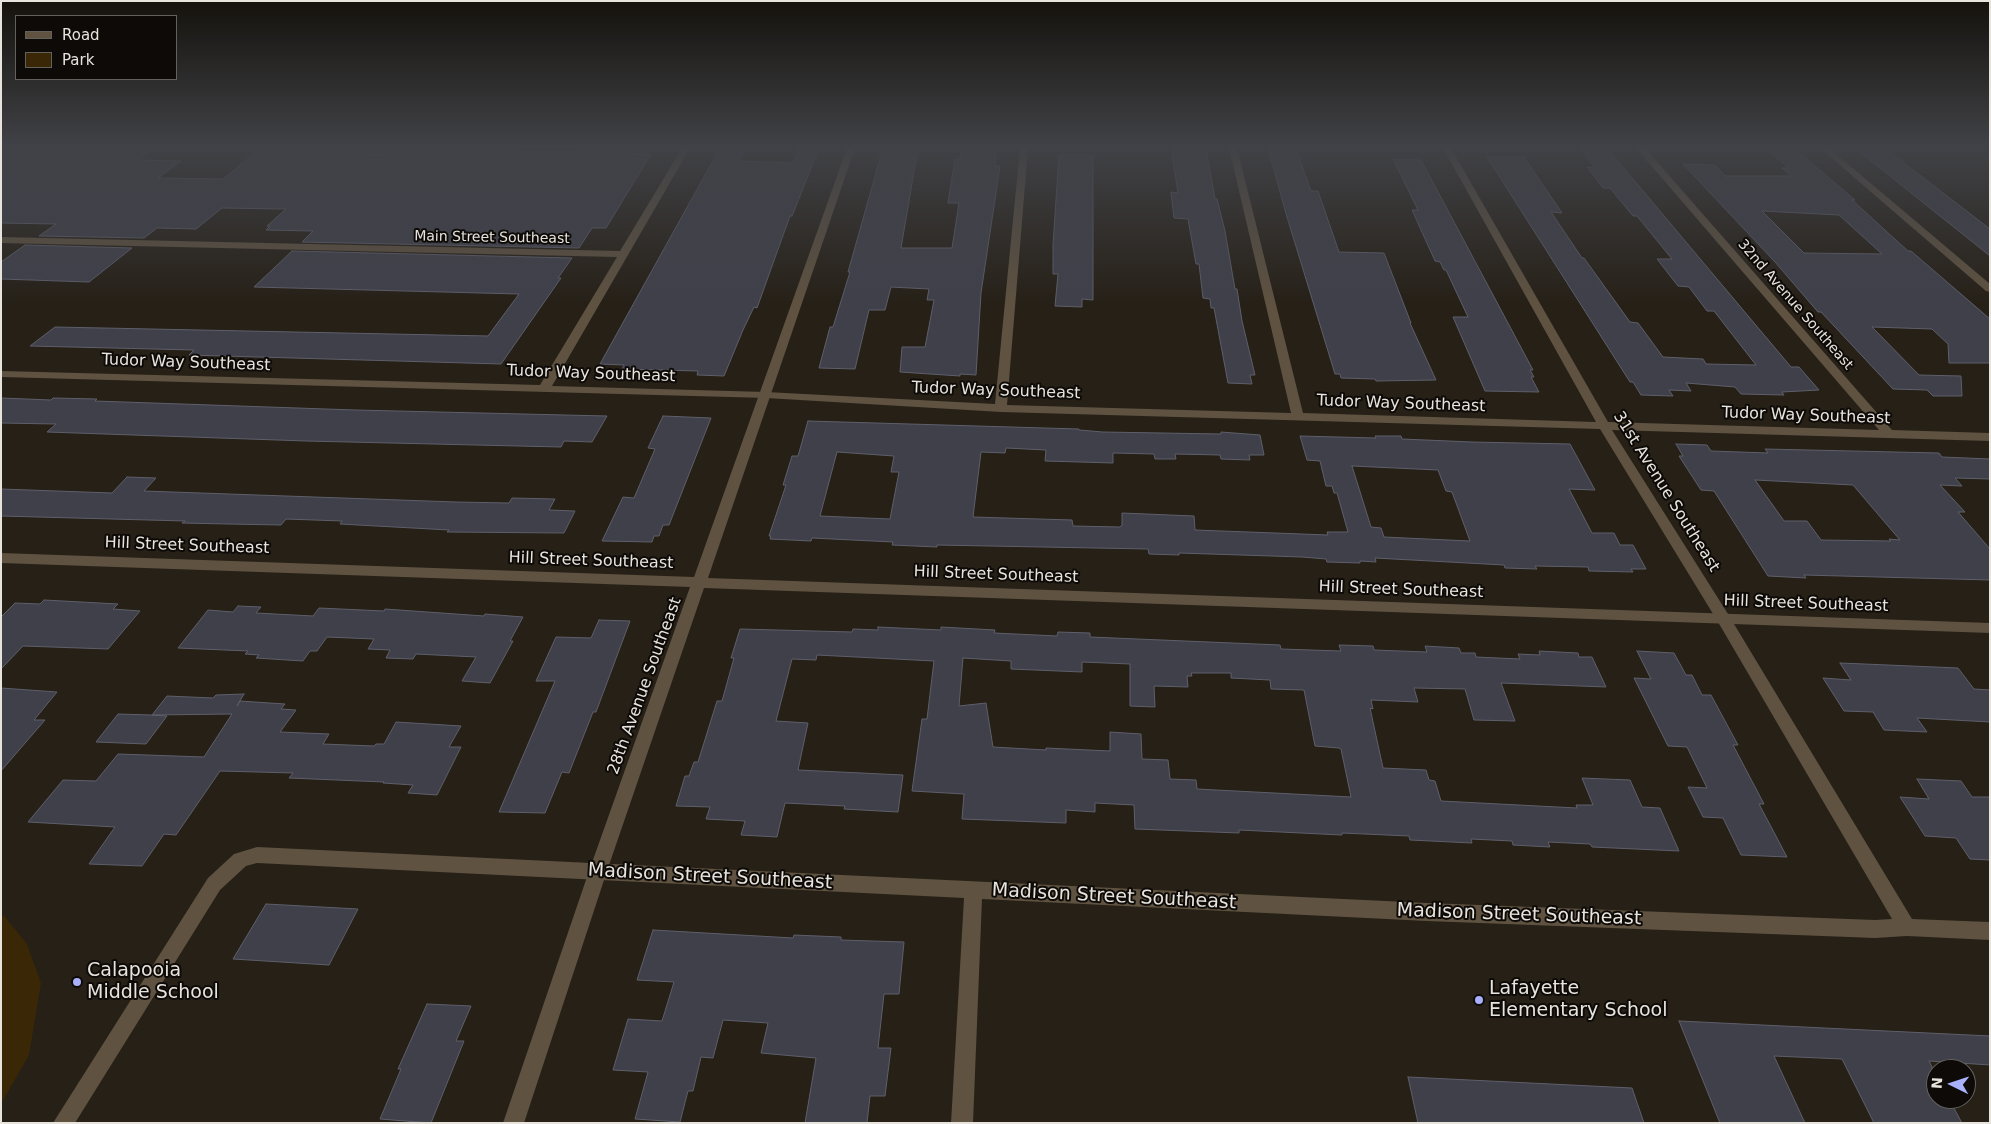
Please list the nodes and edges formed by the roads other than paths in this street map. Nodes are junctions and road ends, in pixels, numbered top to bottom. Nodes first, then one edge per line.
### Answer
1 (654, 200) edge
2 (833, 200) edge
3 (1019, 200) edge
4 (1246, 200) edge
5 (1477, 200) edge
6 (1686, 200) edge
7 (1886, 200) edge
8 (1, 240) edge
9 (622, 254) junction
10 (1990, 289) edge
11 (1, 374) edge
12 (544, 389) junction
13 (766, 395) junction
14 (1000, 408) junction
15 (1298, 417) junction
16 (1604, 426) junction
17 (1889, 434) junction
18 (1990, 437) edge
19 (1, 558) edge
20 (701, 582) junction
21 (1722, 618) junction
22 (1990, 628) edge
23 (598, 871) junction
24 (973, 890) junction
25 (1907, 927) junction
26 (1990, 931) edge
27 (63, 1123) edge
28 (513, 1123) edge
29 (962, 1123) edge

1 - 9 street
2 - 13 street, 28th Avenue Southeast
3 - 14 street
4 - 15 street
5 - 16 street, 31st Avenue Southeast
6 - 17 street, 32nd Avenue Southeast
7 - 10 street
8 - 9 street, Main Street Southeast
9 - 12 street
11 - 12 street, Tudor Way Southeast
12 - 13 street, Tudor Way Southeast
13 - 14 street, Tudor Way Southeast
13 - 20 street, 28th Avenue Southeast
14 - 15 street, Tudor Way Southeast
15 - 16 street, Tudor Way Southeast
16 - 17 street, Tudor Way Southeast
16 - 21 street, 31st Avenue Southeast
17 - 18 street, Tudor Way Southeast
19 - 20 street, Hill Street Southeast
20 - 21 street, Hill Street Southeast
20 - 23 street, 28th Avenue Southeast
21 - 22 street, Hill Street Southeast
21 - 25 street, 31st Avenue Southeast
23 - 24 street, Madison Street Southeast
23 - 27 street, Madison Street Southeast
23 - 28 street, 28th Avenue Southeast
24 - 25 street, Madison Street Southeast
24 - 29 street
25 - 26 street, Madison Street Southeast

